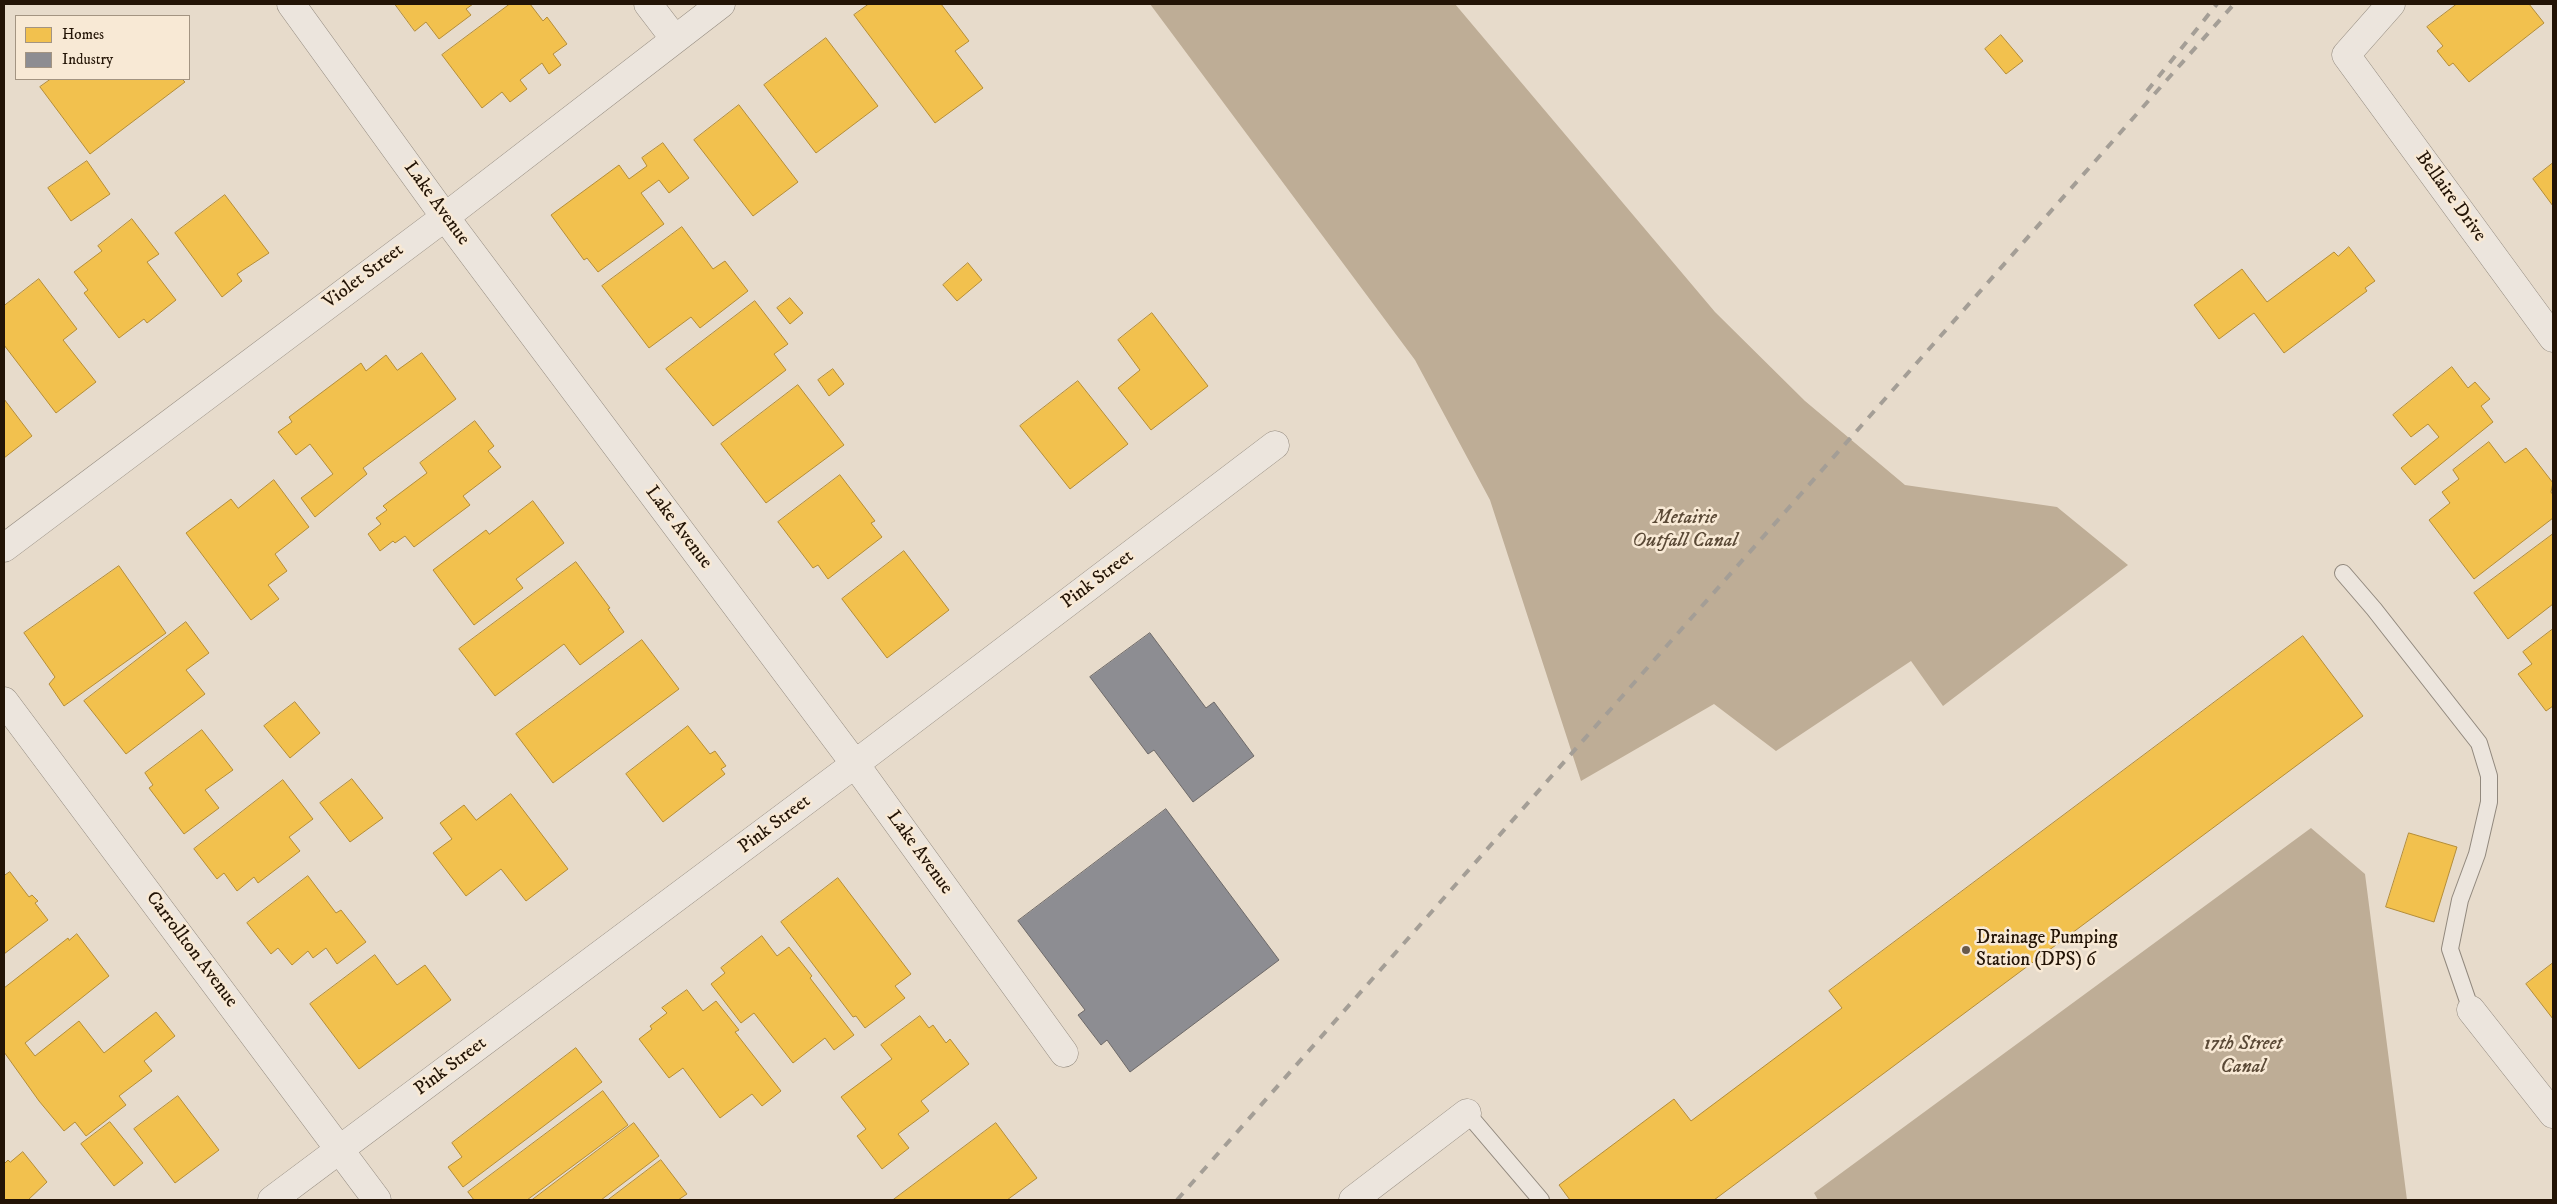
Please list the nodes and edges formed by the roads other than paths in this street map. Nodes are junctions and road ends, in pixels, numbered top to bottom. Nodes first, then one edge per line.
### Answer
1 (290, 4) edge
2 (648, 4) edge
3 (721, 4) edge
4 (2391, 4) edge
5 (674, 38) junction
6 (444, 217) junction
7 (2553, 338) edge
8 (1275, 445) dead end
9 (4, 548) edge
10 (2343, 573) dead end
11 (4, 701) edge
12 (855, 764) junction
13 (2471, 1010) joint
14 (1064, 1053) dead end
15 (1467, 1113) joint
16 (2553, 1114) edge
17 (341, 1150) junction
18 (272, 1200) edge
19 (377, 1200) edge
20 (1353, 1200) edge
21 (1542, 1200) edge

1 - 6 street, Lake Avenue
2 - 5 street
3 - 5 street, Violet Street
4 - 7 street, Bellaire Drive
5 - 6 street, Violet Street
6 - 9 street, Violet Street
6 - 12 street, Lake Avenue
8 - 12 street, Pink Street
10 - 13 lane
11 - 17 street, Carrollton Avenue
12 - 14 street, Lake Avenue
12 - 17 street, Pink Street
13 - 16 street
15 - 20 street
15 - 21 lane
17 - 18 street, Pink Street
17 - 19 street, Carrollton Avenue

